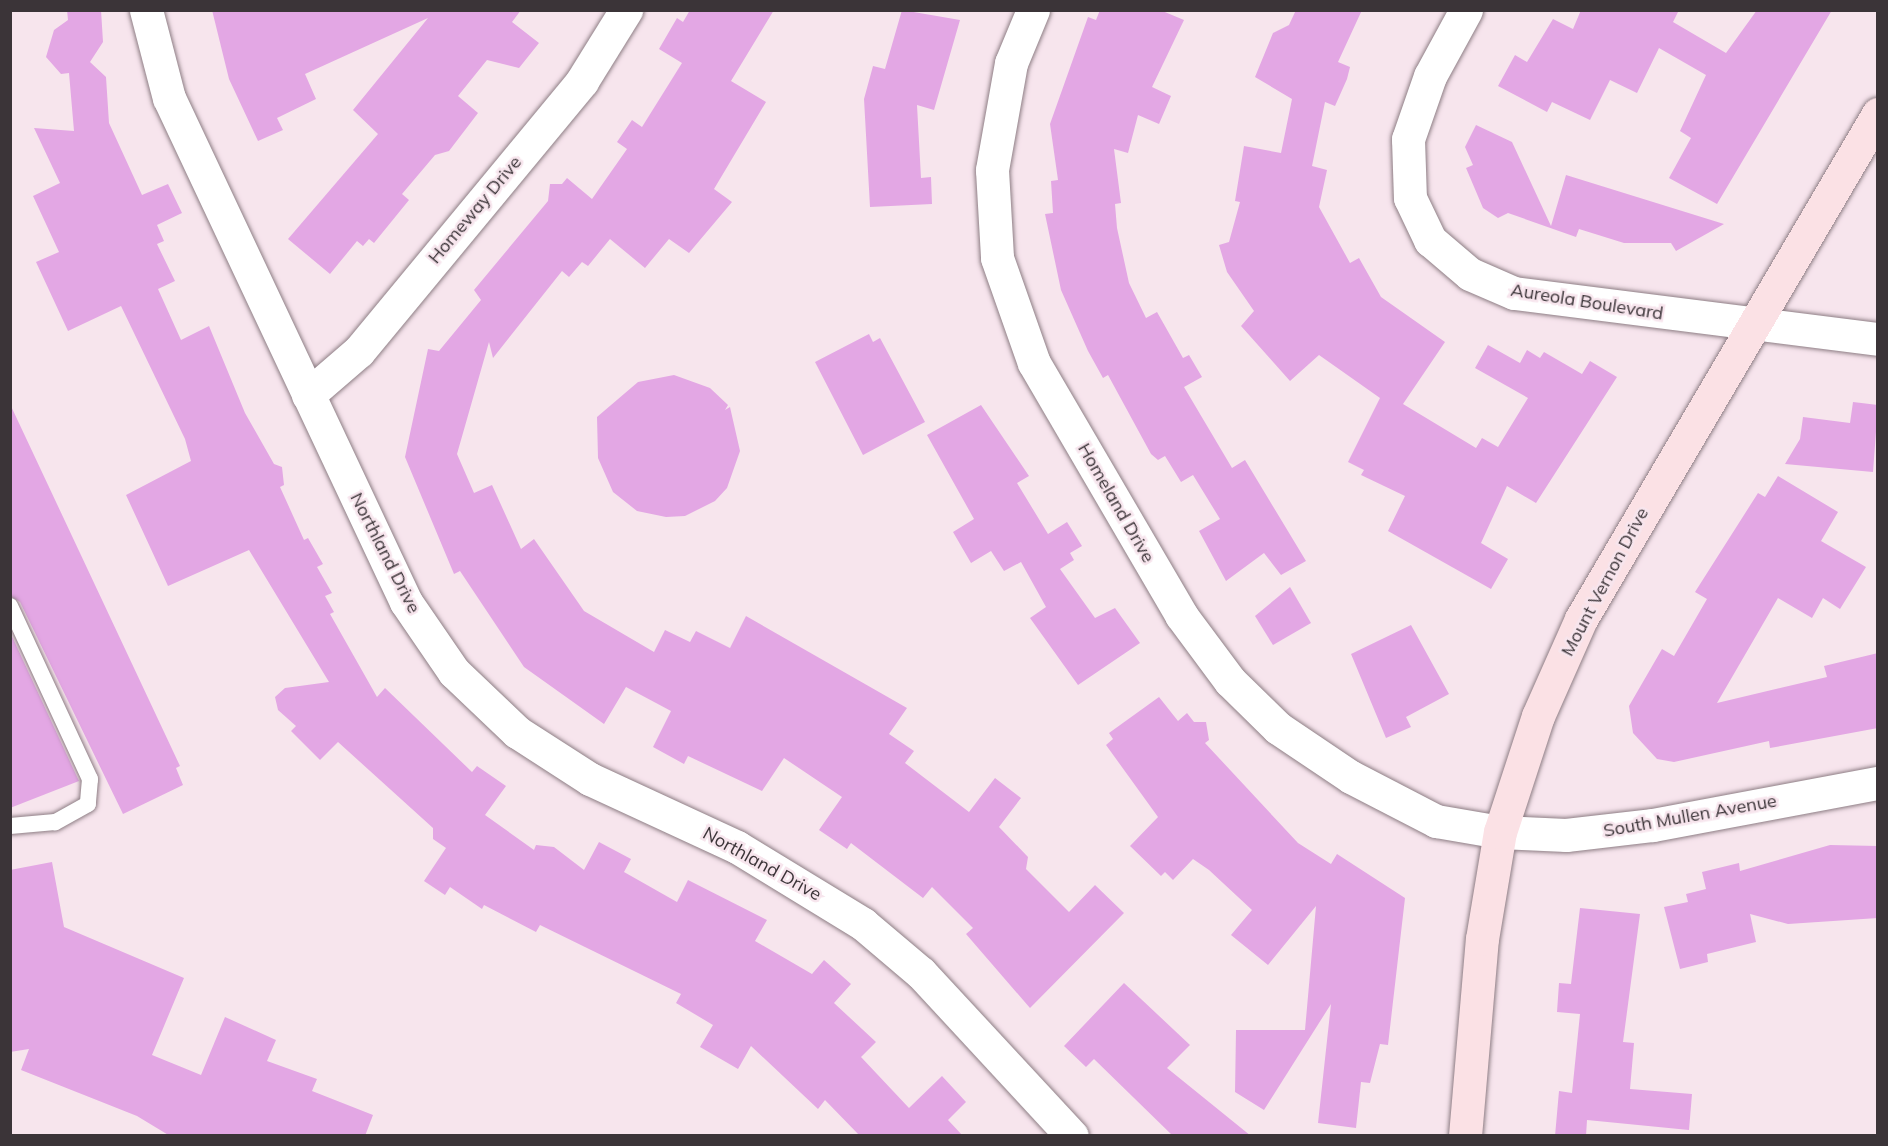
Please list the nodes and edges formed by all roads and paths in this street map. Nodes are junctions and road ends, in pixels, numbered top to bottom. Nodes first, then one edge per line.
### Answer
1 (146, 10) edge
2 (626, 10) edge
3 (1033, 10) edge
4 (1466, 10) edge
5 (1878, 114) edge
6 (1752, 326) junction
7 (1878, 339) edge
8 (308, 395) junction
9 (10, 606) edge
10 (1878, 783) edge
11 (10, 826) edge
12 (1500, 832) junction
13 (1072, 1136) edge
14 (1466, 1136) edge

1 - 8 street, Northland Drive
2 - 8 street, Homeway Drive
3 - 12 street, Homeland Drive
4 - 6 street, Aureola Boulevard
5 - 6 street, Mount Vernon Drive
6 - 7 street, Aureola Boulevard
6 - 12 street, Mount Vernon Drive
8 - 13 street, Northland Drive
9 - 11 lane
10 - 12 street, South Mullen Avenue
12 - 14 street, Mount Vernon Drive

